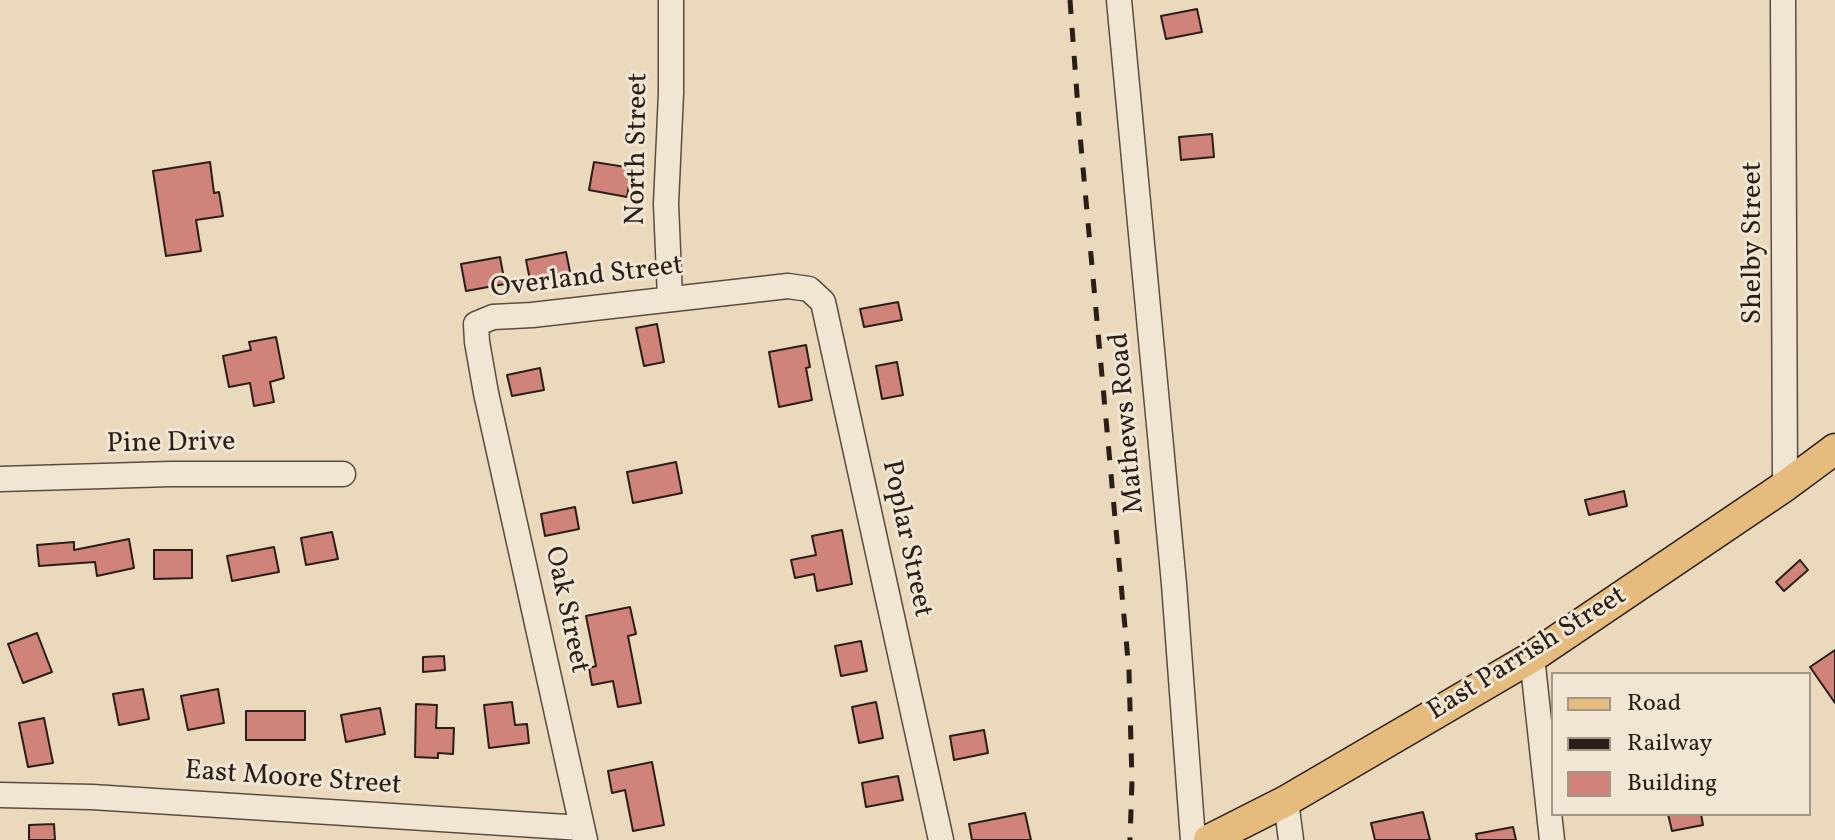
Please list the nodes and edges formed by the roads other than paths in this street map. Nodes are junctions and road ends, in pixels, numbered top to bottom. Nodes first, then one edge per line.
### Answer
1 (671, 0) edge
2 (1119, 0) edge
3 (1783, 0) edge
4 (776, 287) joint
5 (670, 298) junction
6 (486, 393) joint
7 (1835, 449) edge
8 (343, 474) dead end
9 (0, 479) edge
10 (1785, 486) junction
11 (1532, 657) junction
12 (0, 795) edge
13 (1286, 801) junction
14 (583, 834) edge
15 (941, 840) edge
16 (1193, 840) edge
17 (1209, 840) edge
18 (1291, 840) edge
19 (1552, 840) edge

1 - 5 street, North Street
2 - 16 street, Mathews Road
3 - 10 street, Shelby Street
4 - 5 street, Overland Street
4 - 15 street, Poplar Street
5 - 6 street, Overland Street
6 - 14 street, Oak Street
7 - 10 main road, East Parrish Street
8 - 9 street, Pine Drive
10 - 11 main road, East Parrish Street
11 - 13 main road, East Parrish Street
11 - 19 street
12 - 14 street, East Moore Street
13 - 17 main road, East Parrish Street
13 - 18 street

